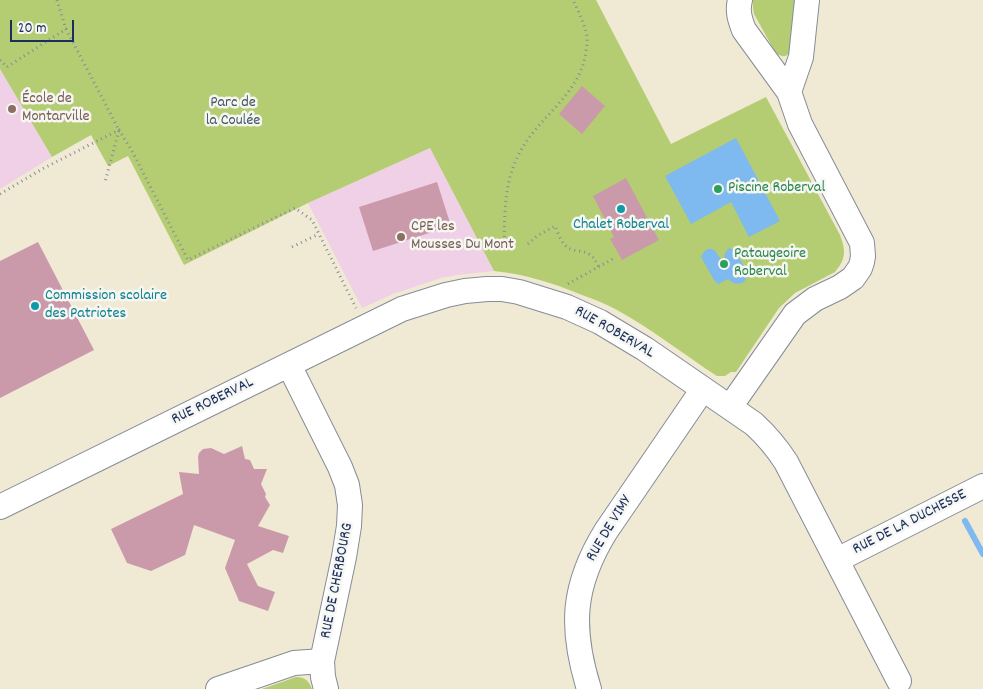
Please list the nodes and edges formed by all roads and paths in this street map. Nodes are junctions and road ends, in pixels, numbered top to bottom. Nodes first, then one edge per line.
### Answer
1 (57, 0) edge
2 (573, 0) edge
3 (740, 0) edge
4 (807, 0) edge
5 (66, 29) junction
6 (0, 60) edge
7 (789, 92) junction
8 (119, 130) junction
9 (105, 182) dead end
10 (0, 194) edge
11 (319, 234) junction
12 (504, 242) dead end
13 (528, 244) dead end
14 (292, 247) dead end
15 (616, 257) dead end
16 (599, 266) junction
17 (584, 275) dead end
18 (365, 326) junction
19 (289, 365) junction
20 (703, 389) junction
21 (730, 407) junction
22 (983, 486) edge
23 (0, 507) edge
24 (837, 560) junction
25 (322, 661) junction
26 (899, 681) dead end
27 (218, 689) edge
28 (326, 689) edge
29 (589, 689) edge

1 - 5 path
2 - 12 path
3 - 7 street
4 - 7 street
5 - 6 path
5 - 8 path
7 - 21 street
8 - 9 path
8 - 10 path
8 - 11 path
11 - 14 path
11 - 18 path
13 - 16 path
15 - 16 path
16 - 17 path
18 - 19 street, RUE ROBERVAL
18 - 20 street, RUE ROBERVAL
19 - 23 street, RUE ROBERVAL
19 - 25 street, RUE DE CHERBOURG
20 - 21 street, RUE ROBERVAL
20 - 29 street, RUE DE VIMY
21 - 24 street, RUE ROBERVAL
22 - 24 street, RUE DE LA DUCHESSE
24 - 26 street, RUE ROBERVAL
25 - 27 street
25 - 28 street, RUE DE CHERBOURG

